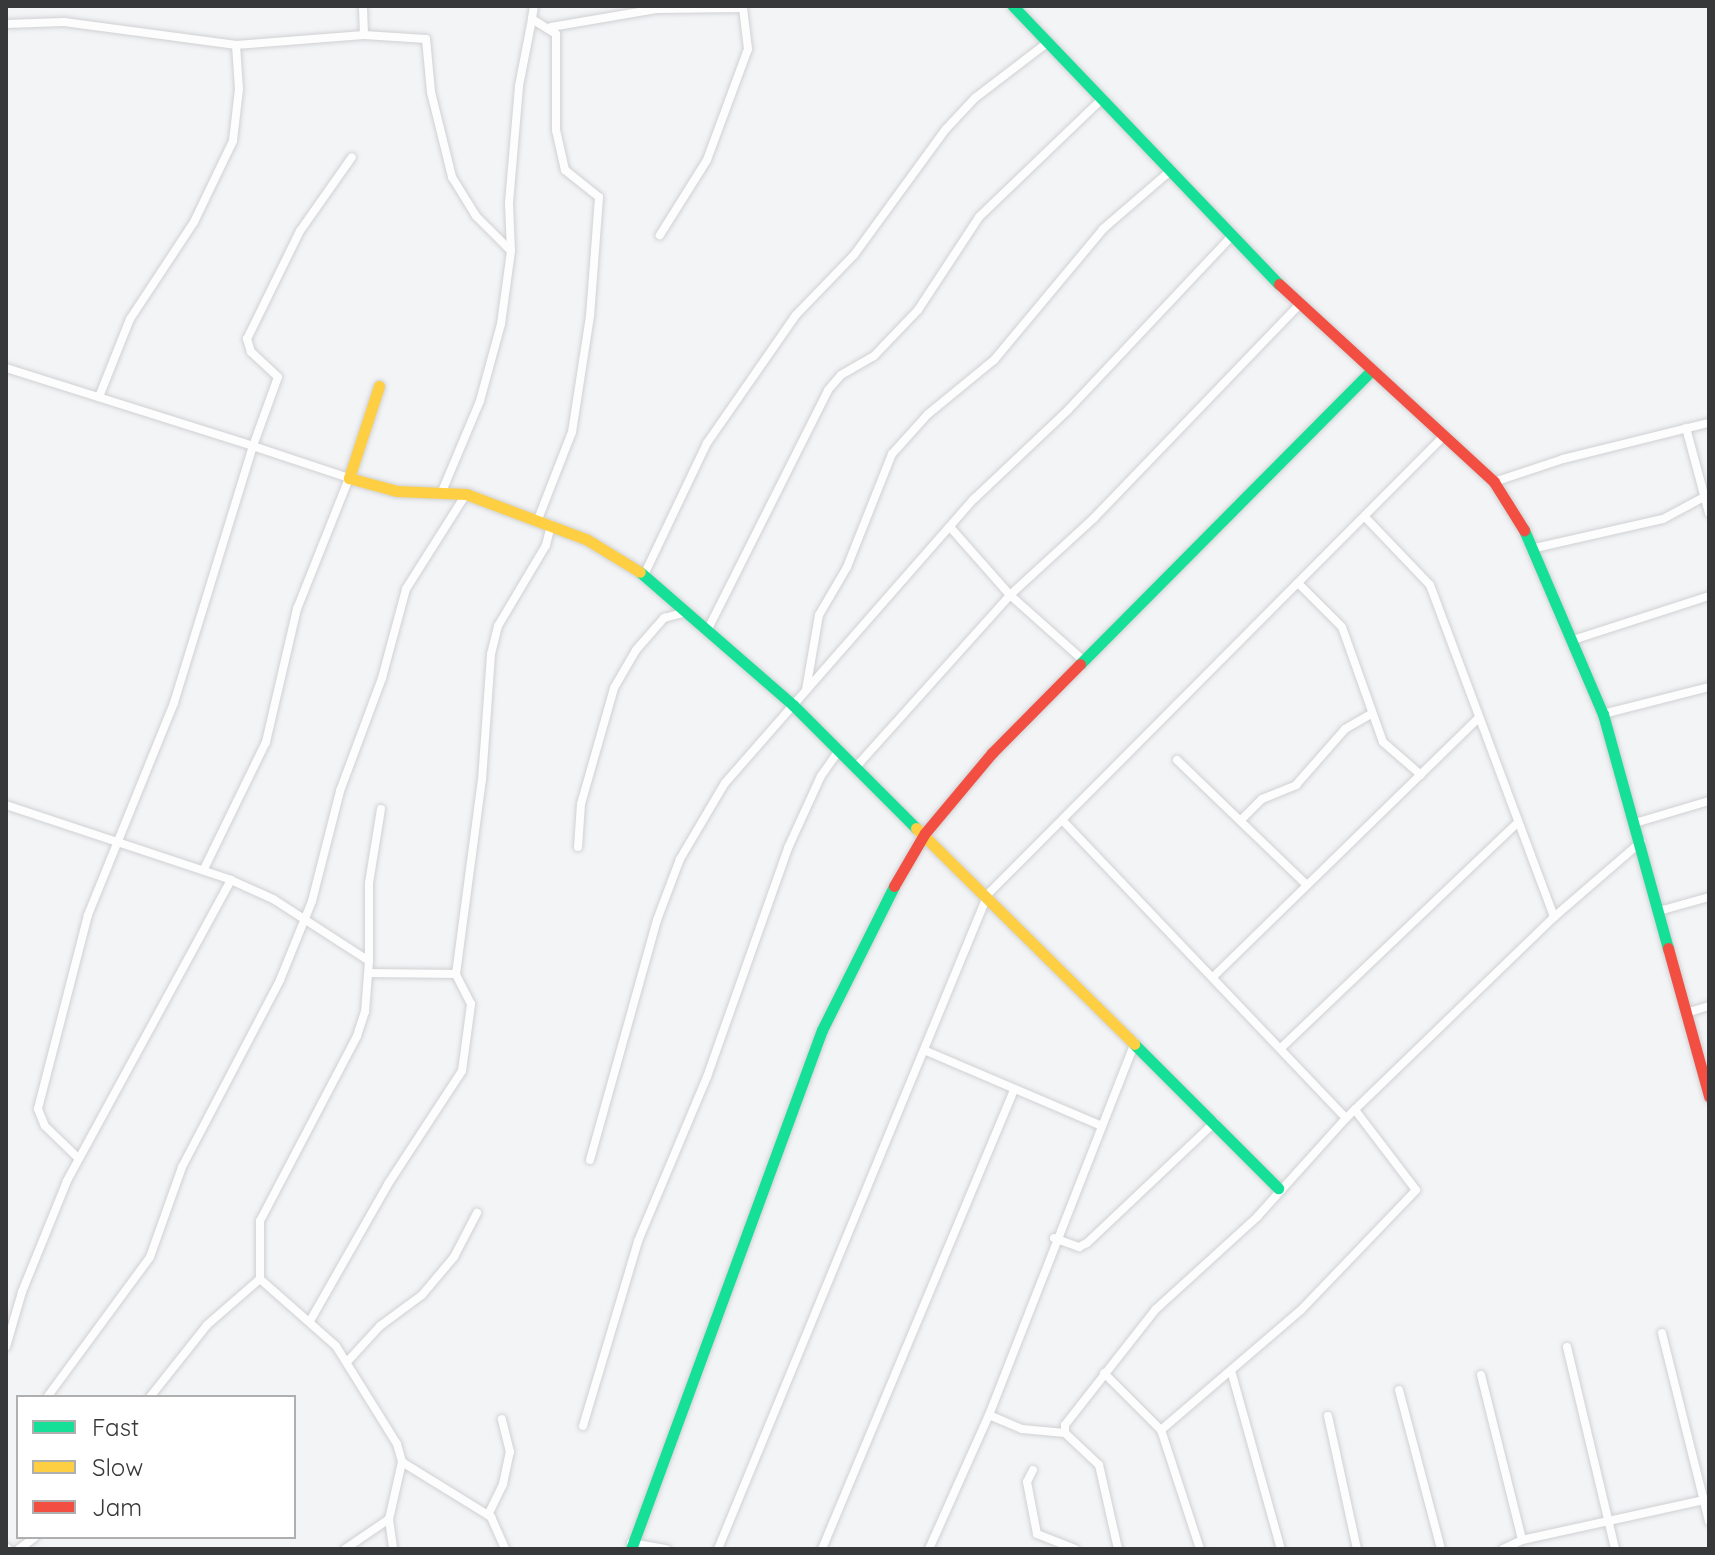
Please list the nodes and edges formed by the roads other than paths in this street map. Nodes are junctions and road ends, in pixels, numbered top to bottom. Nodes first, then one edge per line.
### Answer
1 (363, 6) edge
2 (534, 6) edge
3 (1013, 6) edge
4 (743, 7) edge
5 (532, 19) junction
6 (6, 24) edge
7 (551, 27) junction
8 (364, 35) junction
9 (1047, 43) junction
10 (236, 45) junction
11 (1100, 101) junction
12 (352, 157) dead end
13 (1169, 172) junction
14 (660, 235) dead end
15 (1231, 237) junction
16 (511, 251) junction
17 (1301, 303) junction
18 (6, 368) edge
19 (1370, 372) junction
20 (379, 386) dead end
21 (99, 397) junction
22 (1709, 423) edge
23 (1686, 428) junction
24 (1443, 437) junction
25 (253, 446) junction
26 (349, 478) junction
27 (1494, 482) junction
28 (441, 494) junction
29 (466, 494) junction
30 (1704, 497) junction
31 (1709, 513) edge
32 (1365, 517) junction
33 (538, 519) junction
34 (551, 525) junction
35 (950, 527) junction
36 (1535, 548) junction
37 (644, 575) junction
38 (1298, 583) junction
39 (1010, 595) junction
40 (1709, 596) edge
41 (687, 612) junction
42 (708, 629) junction
43 (1573, 640) junction
44 (1083, 660) junction
45 (1709, 687) edge
46 (806, 690) junction
47 (793, 705) junction
48 (1603, 714) junction
49 (1369, 715) junction
50 (1477, 719) junction
51 (838, 752) junction
52 (1177, 760) dead end
53 (855, 768) junction
54 (1421, 775) junction
55 (1709, 801) edge
56 (7, 805) edge
57 (381, 809) dead end
58 (6, 817) edge
59 (1242, 819) junction
60 (1064, 822) junction
61 (1517, 823) junction
62 (1635, 823) junction
63 (925, 833) junction
64 (119, 842) junction
65 (1641, 842) junction
66 (578, 847) dead end
67 (205, 867) junction
68 (231, 880) junction
69 (1307, 885) junction
70 (988, 894) junction
71 (1709, 897) edge
72 (1659, 911) junction
73 (1554, 917) junction
74 (303, 923) junction
75 (369, 961) junction
76 (369, 973) junction
77 (456, 974) junction
78 (1213, 977) junction
79 (1709, 1006) edge
80 (1686, 1013) junction
81 (1135, 1043) junction
82 (1282, 1047) junction
83 (926, 1051) junction
84 (1014, 1090) junction
85 (1709, 1096) edge
86 (1355, 1110) junction
87 (1346, 1118) junction
88 (1215, 1122) junction
89 (1102, 1126) junction
90 (79, 1159) junction
91 (590, 1160) dead end
92 (1278, 1188) junction
93 (477, 1213) dead end
94 (1054, 1238) junction
95 (260, 1279) junction
96 (310, 1321) junction
97 (1662, 1333) dead end
98 (6, 1347) edge
99 (1567, 1347) dead end
100 (347, 1362) junction
101 (1104, 1373) junction
102 (1232, 1374) junction
103 (1481, 1375) dead end
104 (1399, 1390) dead end
105 (49, 1395) edge
106 (152, 1395) edge
107 (989, 1415) junction
108 (1328, 1416) dead end
109 (502, 1419) dead end
110 (583, 1426) dead end
111 (1161, 1430) junction
112 (1065, 1433) junction
113 (402, 1462) junction
114 (1033, 1470) dead end
115 (1706, 1499) edge
116 (488, 1515) junction
117 (389, 1519) junction
118 (1607, 1520) junction
119 (1709, 1521) edge
120 (1522, 1540) junction
121 (631, 1546) edge
122 (345, 1549) edge
123 (393, 1549) edge
124 (505, 1549) edge
125 (666, 1549) edge
126 (718, 1549) edge
127 (822, 1549) edge
128 (929, 1549) edge
129 (1075, 1549) edge
130 (1118, 1549) edge
131 (1200, 1549) edge
132 (1281, 1549) edge
133 (1357, 1549) edge
134 (1441, 1549) edge
135 (1503, 1549) edge
136 (1615, 1549) edge

1 - 8 street
2 - 5 street
3 - 9 street
4 - 7 street
4 - 14 street
5 - 7 street
5 - 16 street
6 - 10 street
7 - 33 street
8 - 10 street
8 - 16 street
9 - 11 street
9 - 37 street
10 - 21 street
11 - 13 street
11 - 42 street
12 - 25 street
13 - 15 street
13 - 46 street
15 - 17 street
15 - 35 street
16 - 28 street
17 - 19 street
17 - 39 street
18 - 21 street
19 - 24 street
19 - 44 street
20 - 26 street
21 - 25 street
22 - 23 street
23 - 27 street
23 - 30 street
24 - 27 street
24 - 32 street
25 - 26 street
25 - 64 street
26 - 28 street
26 - 67 street
27 - 36 street
28 - 29 street
29 - 33 street
29 - 74 street
30 - 31 street
30 - 36 street
32 - 38 street
32 - 50 street
33 - 34 street
34 - 37 street
34 - 77 street
35 - 39 street
35 - 46 street
36 - 43 street
37 - 41 street
38 - 49 street
38 - 60 street
39 - 44 street
39 - 53 street
40 - 43 street
41 - 42 street
41 - 66 street
42 - 47 street
43 - 48 street
44 - 63 street
45 - 48 street
46 - 47 street
47 - 51 street
47 - 91 street
48 - 62 street
49 - 54 street
49 - 59 street
50 - 54 street
50 - 61 street
51 - 53 street
51 - 110 street
52 - 59 street
53 - 63 street
54 - 69 street
55 - 62 street
56 - 58 street
56 - 64 street
57 - 75 street
59 - 69 street
60 - 70 street
60 - 78 street
61 - 73 street
61 - 82 street
62 - 65 street
63 - 70 street
63 - 121 street
64 - 67 street
64 - 90 street
65 - 72 street
65 - 73 street
67 - 68 street
68 - 74 street
68 - 90 street
69 - 78 street
70 - 81 street
70 - 83 street
71 - 72 street
72 - 80 street
73 - 86 street
74 - 75 street
74 - 105 street
75 - 76 street
76 - 77 street
76 - 95 street
77 - 96 street
78 - 82 street
79 - 80 street
80 - 85 street
81 - 88 street
81 - 89 street
82 - 87 street
83 - 84 street
83 - 126 street
84 - 89 street
84 - 127 street
86 - 87 street
86 - 102 street
87 - 92 street
88 - 92 street
88 - 94 street
89 - 94 street
90 - 98 street
92 - 101 street
93 - 100 street
94 - 107 street
95 - 96 street
95 - 106 street
96 - 100 street
97 - 115 street
99 - 118 street
100 - 113 street
101 - 111 street
101 - 112 street
102 - 111 street
102 - 132 street
103 - 120 street
104 - 134 street
107 - 112 street
107 - 128 street
108 - 133 street
109 - 116 street
111 - 131 street
112 - 130 street
113 - 116 street
113 - 117 street
114 - 129 street
115 - 118 street
115 - 119 street
116 - 124 street
117 - 122 street
117 - 123 street
118 - 120 street
118 - 136 street
120 - 135 street
121 - 125 street

